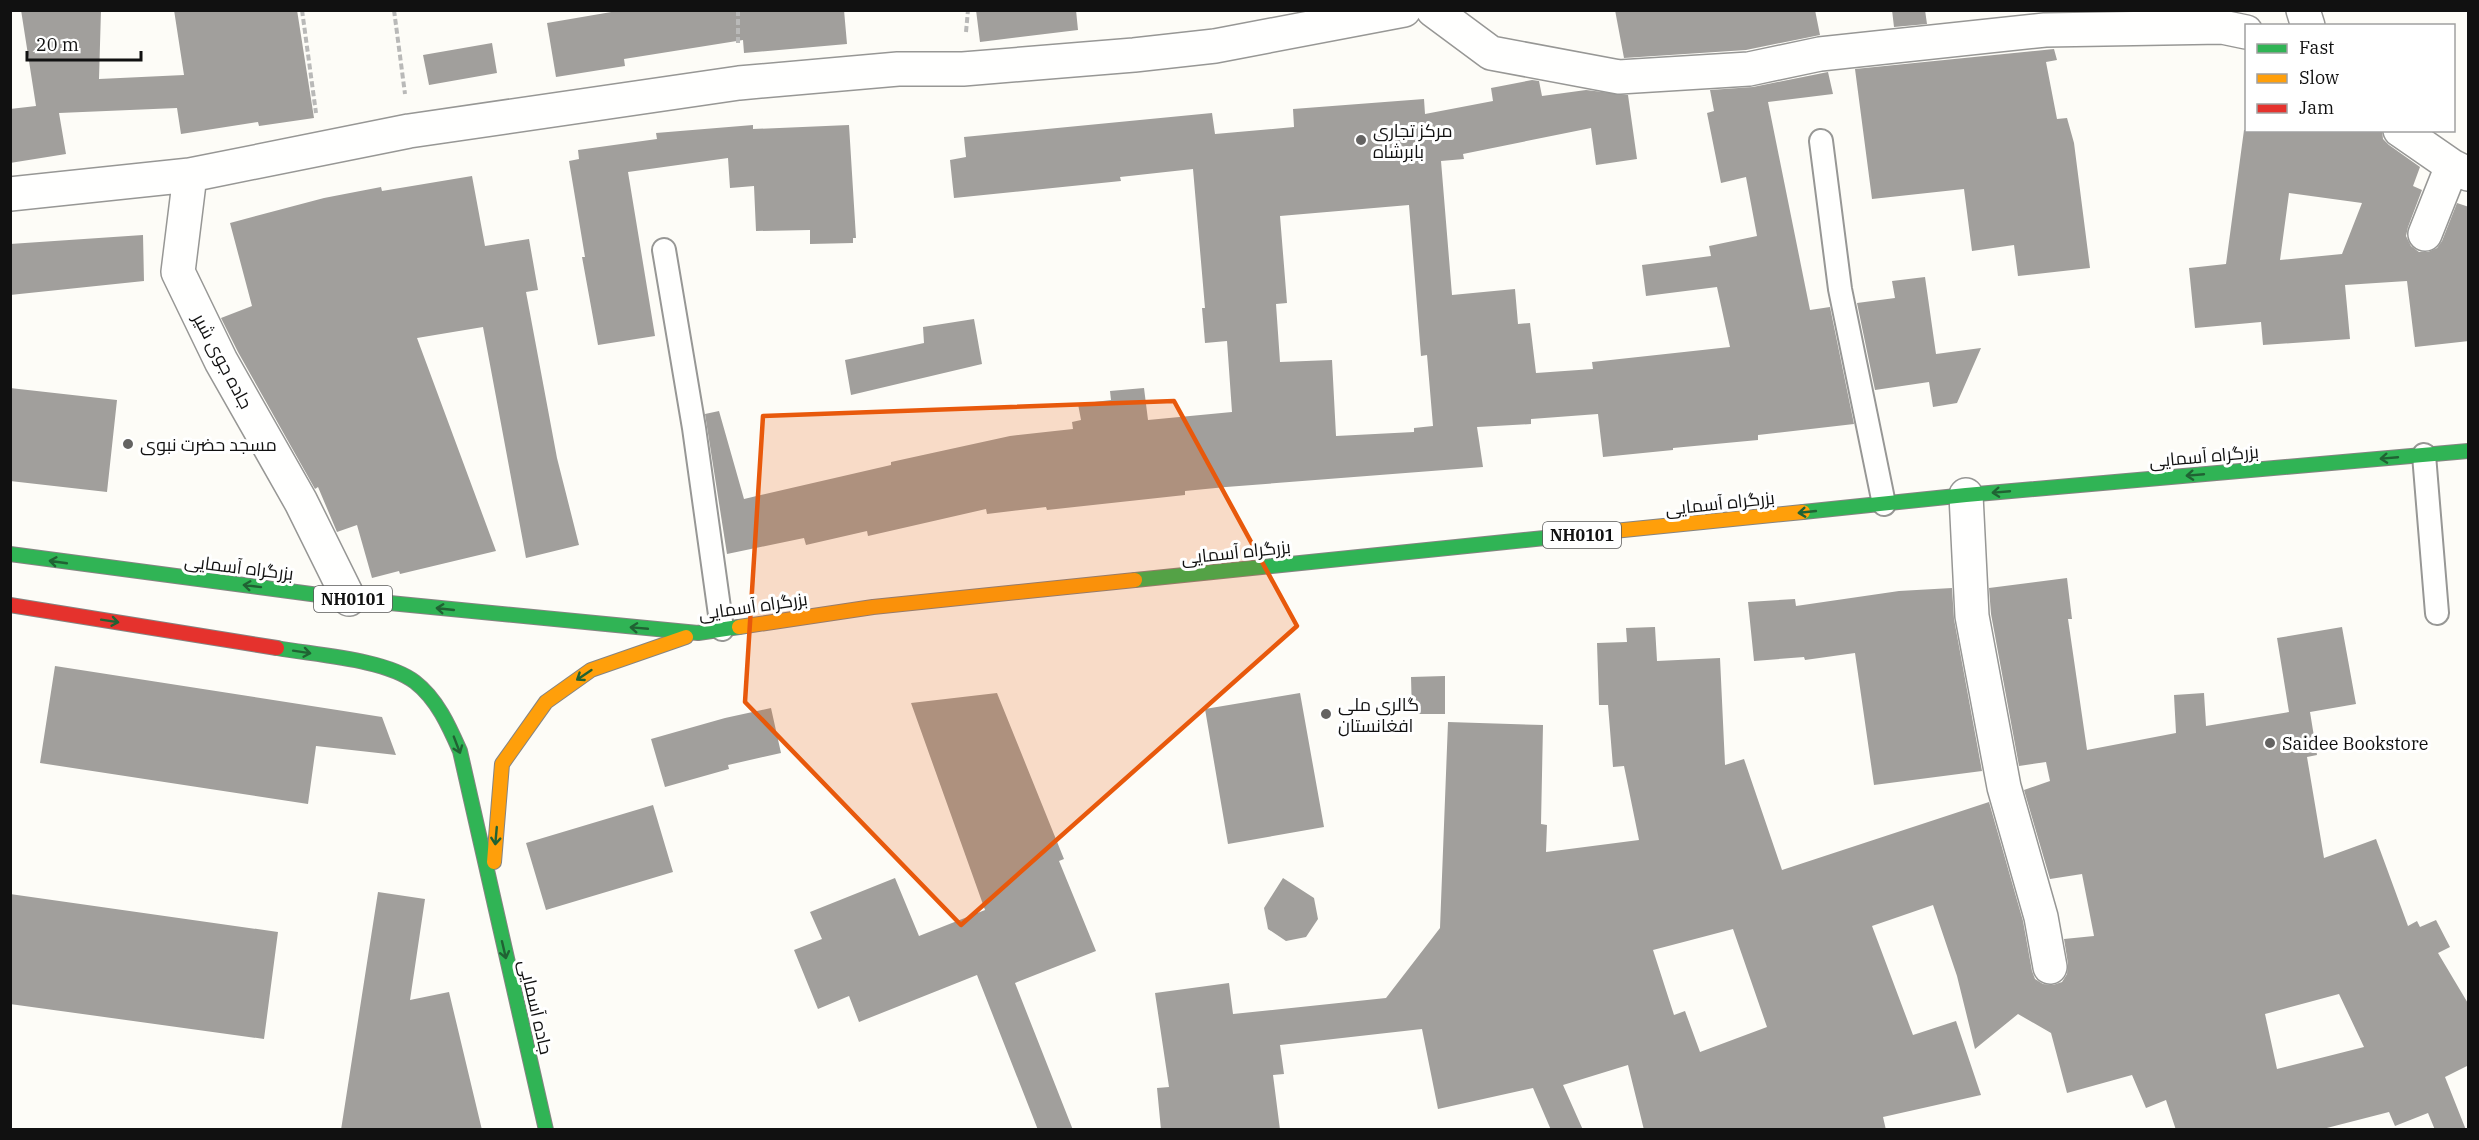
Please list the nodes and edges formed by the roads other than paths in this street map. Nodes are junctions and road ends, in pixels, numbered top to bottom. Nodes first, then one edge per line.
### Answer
1 (1404, 10) edge
2 (1433, 10) edge
3 (2245, 32) edge
4 (2403, 132) edge
5 (1821, 141) dead end
6 (2461, 170) edge
7 (190, 175) junction
8 (10, 194) edge
9 (2425, 234) dead end
10 (664, 250) dead end
11 (2469, 451) edge
12 (2424, 455) junction
13 (1966, 495) junction
14 (1884, 504) junction
15 (10, 554) edge
16 (349, 598) junction
17 (10, 605) edge
18 (2437, 613) dead end
19 (722, 629) junction
20 (698, 633) junction
21 (491, 893) junction
22 (2050, 967) dead end
23 (546, 1130) edge

1 - 7 street
2 - 3 street
4 - 6 street
5 - 14 lane
6 - 9 street
7 - 8 street
7 - 16 street, جاده جوی شیر
10 - 19 lane
11 - 12 highway, بزرگراه آسمایی / NH0101
12 -> 13 highway, بزرگراه آسمایی / NH0101
12 - 18 lane
13 - 14 highway, بزرگراه آسمایی / NH0101
13 - 22 street
14 -> 19 highway, بزرگراه آسمایی / NH0101
16 -> 15 highway, بزرگراه آسمایی / NH0101
20 -> 16 highway, بزرگراه آسمایی / NH0101
17 -> 21 highway
19 - 20 highway, بزرگراه آسمایی / NH0101
20 -> 21 highway
21 -> 23 highway, جاده آسمایی

